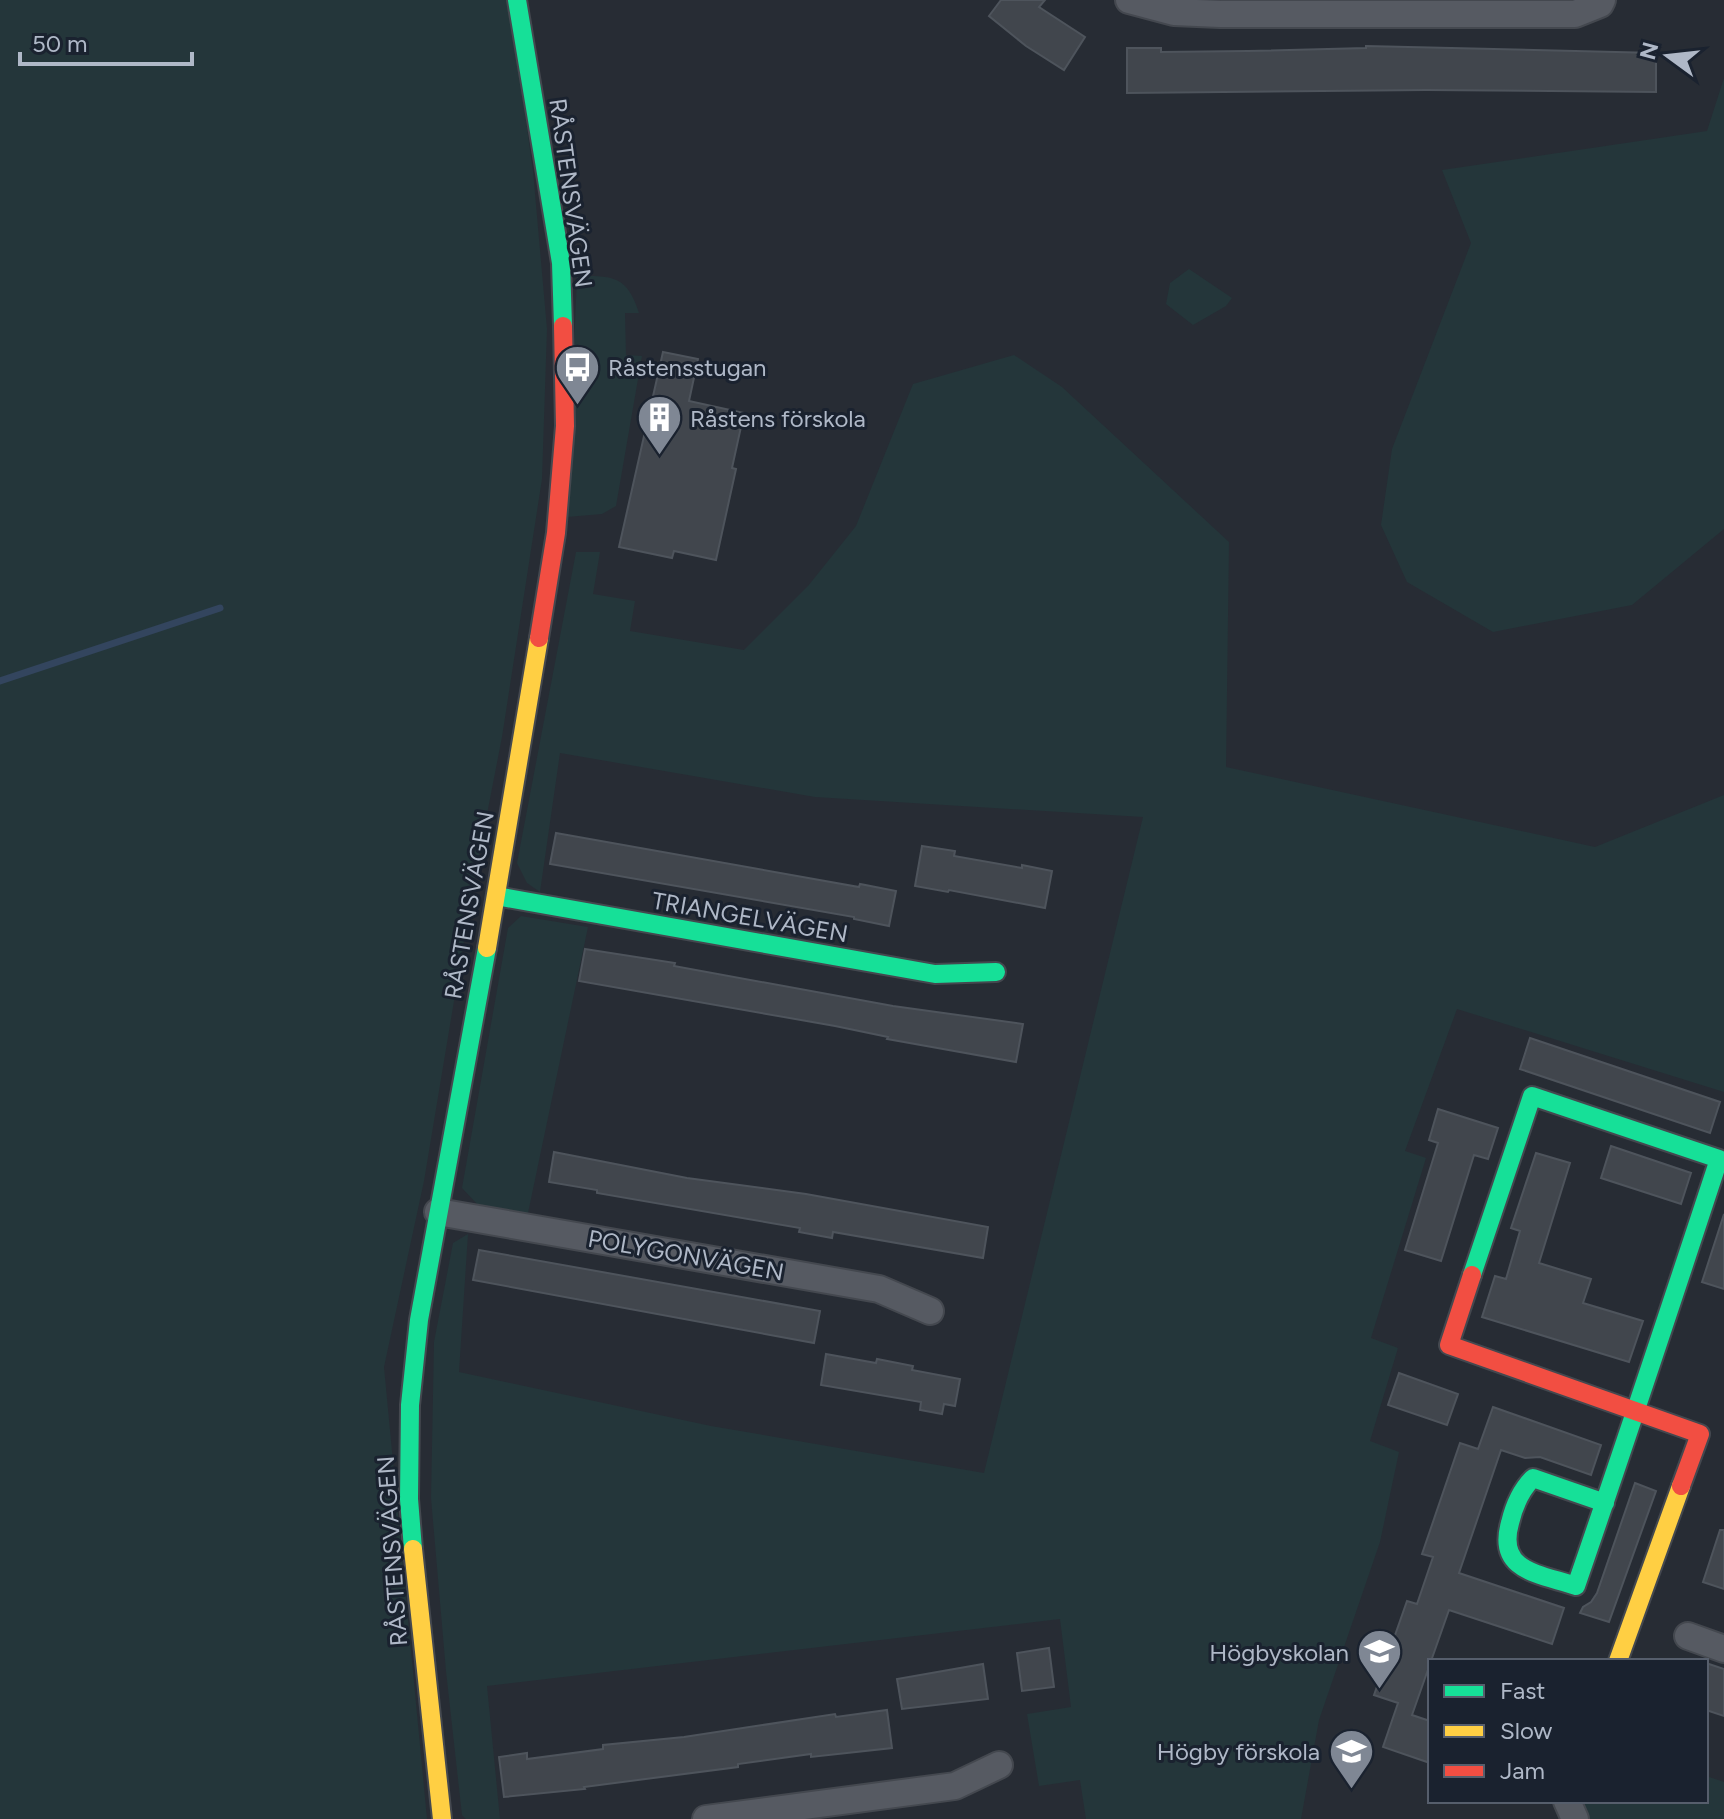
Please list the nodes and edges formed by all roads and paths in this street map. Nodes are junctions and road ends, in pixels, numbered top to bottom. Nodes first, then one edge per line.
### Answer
1 (517, 0) edge
2 (1129, 0) edge
3 (1602, 0) edge
4 (496, 896) junction
5 (996, 972) dead end
6 (438, 1212) junction
7 (930, 1311) dead end
8 (1637, 1410) junction
9 (1605, 1503) junction
10 (1688, 1636) dead end
11 (1724, 1649) edge
12 (1619, 1659) edge
13 (999, 1765) dead end
14 (442, 1819) edge
15 (706, 1819) edge

1 - 4 street, RÅSTENSVÄGEN
2 - 3 street
4 - 5 street, TRIANGELVÄGEN
4 - 6 street, RÅSTENSVÄGEN
6 - 7 street, POLYGONVÄGEN
6 - 14 street, RÅSTENSVÄGEN
8 - 8 street
8 - 9 street
8 - 12 street
9 - 9 street
10 - 11 street
13 - 15 street

